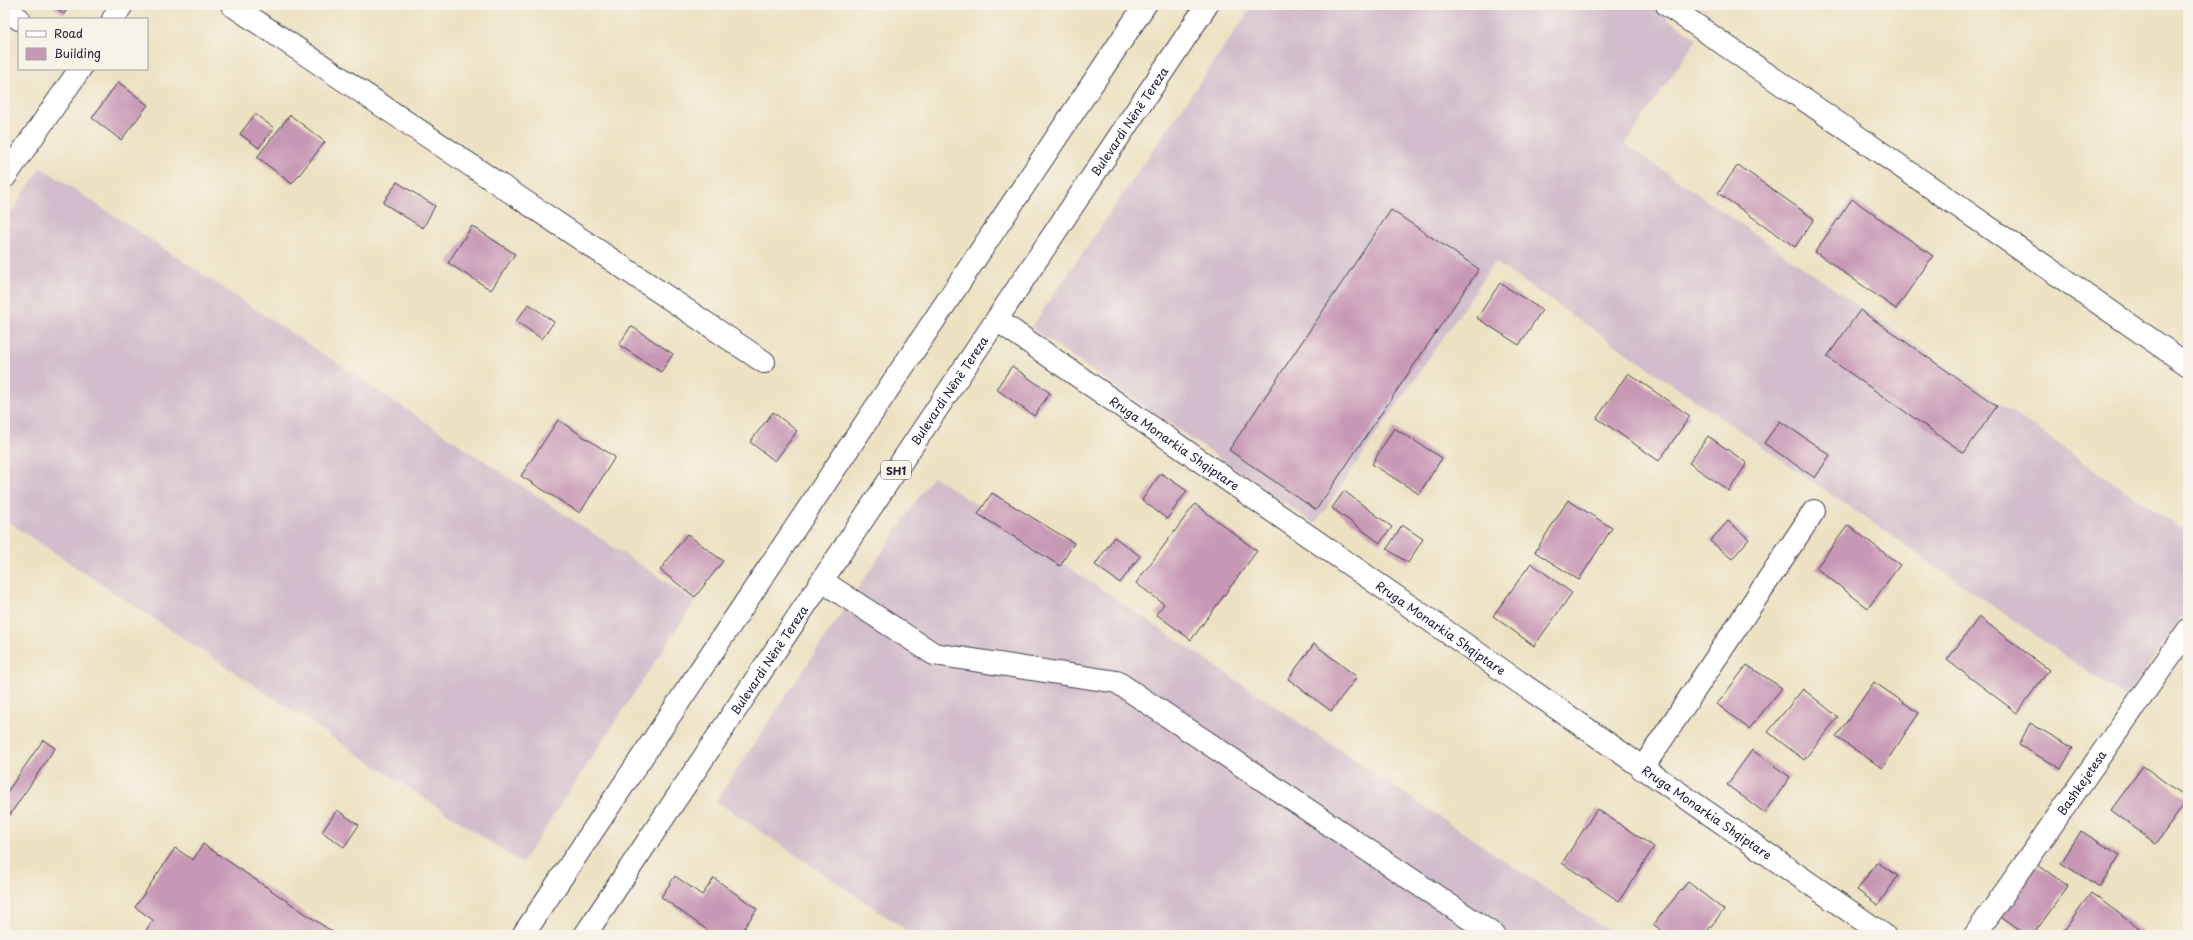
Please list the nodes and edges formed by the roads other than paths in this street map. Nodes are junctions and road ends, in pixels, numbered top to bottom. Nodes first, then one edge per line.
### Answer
1 (122, 5) edge
2 (232, 5) edge
3 (1145, 5) edge
4 (1207, 5) edge
5 (1667, 5) edge
6 (5, 8) edge
7 (18, 18) edge
8 (114, 18) edge
9 (79, 70) edge
10 (5, 177) edge
11 (997, 320) junction
12 (764, 362) dead end
13 (2188, 365) edge
14 (1814, 511) dead end
15 (822, 581) junction
16 (2188, 630) edge
17 (1642, 769) junction
18 (523, 935) edge
19 (585, 935) edge
20 (1494, 935) edge
21 (1884, 935) edge
22 (1975, 935) edge

1 - 8 street
2 - 12 street
3 - 18 street
4 - 11 street, Bulevardi Nënë Tereza / SH1
5 - 13 street
6 - 7 street
9 - 10 street
11 - 15 street, Bulevardi Nënë Tereza / SH1
11 - 17 street, Rruga Monarkia Shqiptare
14 - 17 street
15 - 19 street, Bulevardi Nënë Tereza / SH1
15 - 20 street
16 - 22 street, Bashkejetesa
17 - 21 street, Rruga Monarkia Shqiptare

